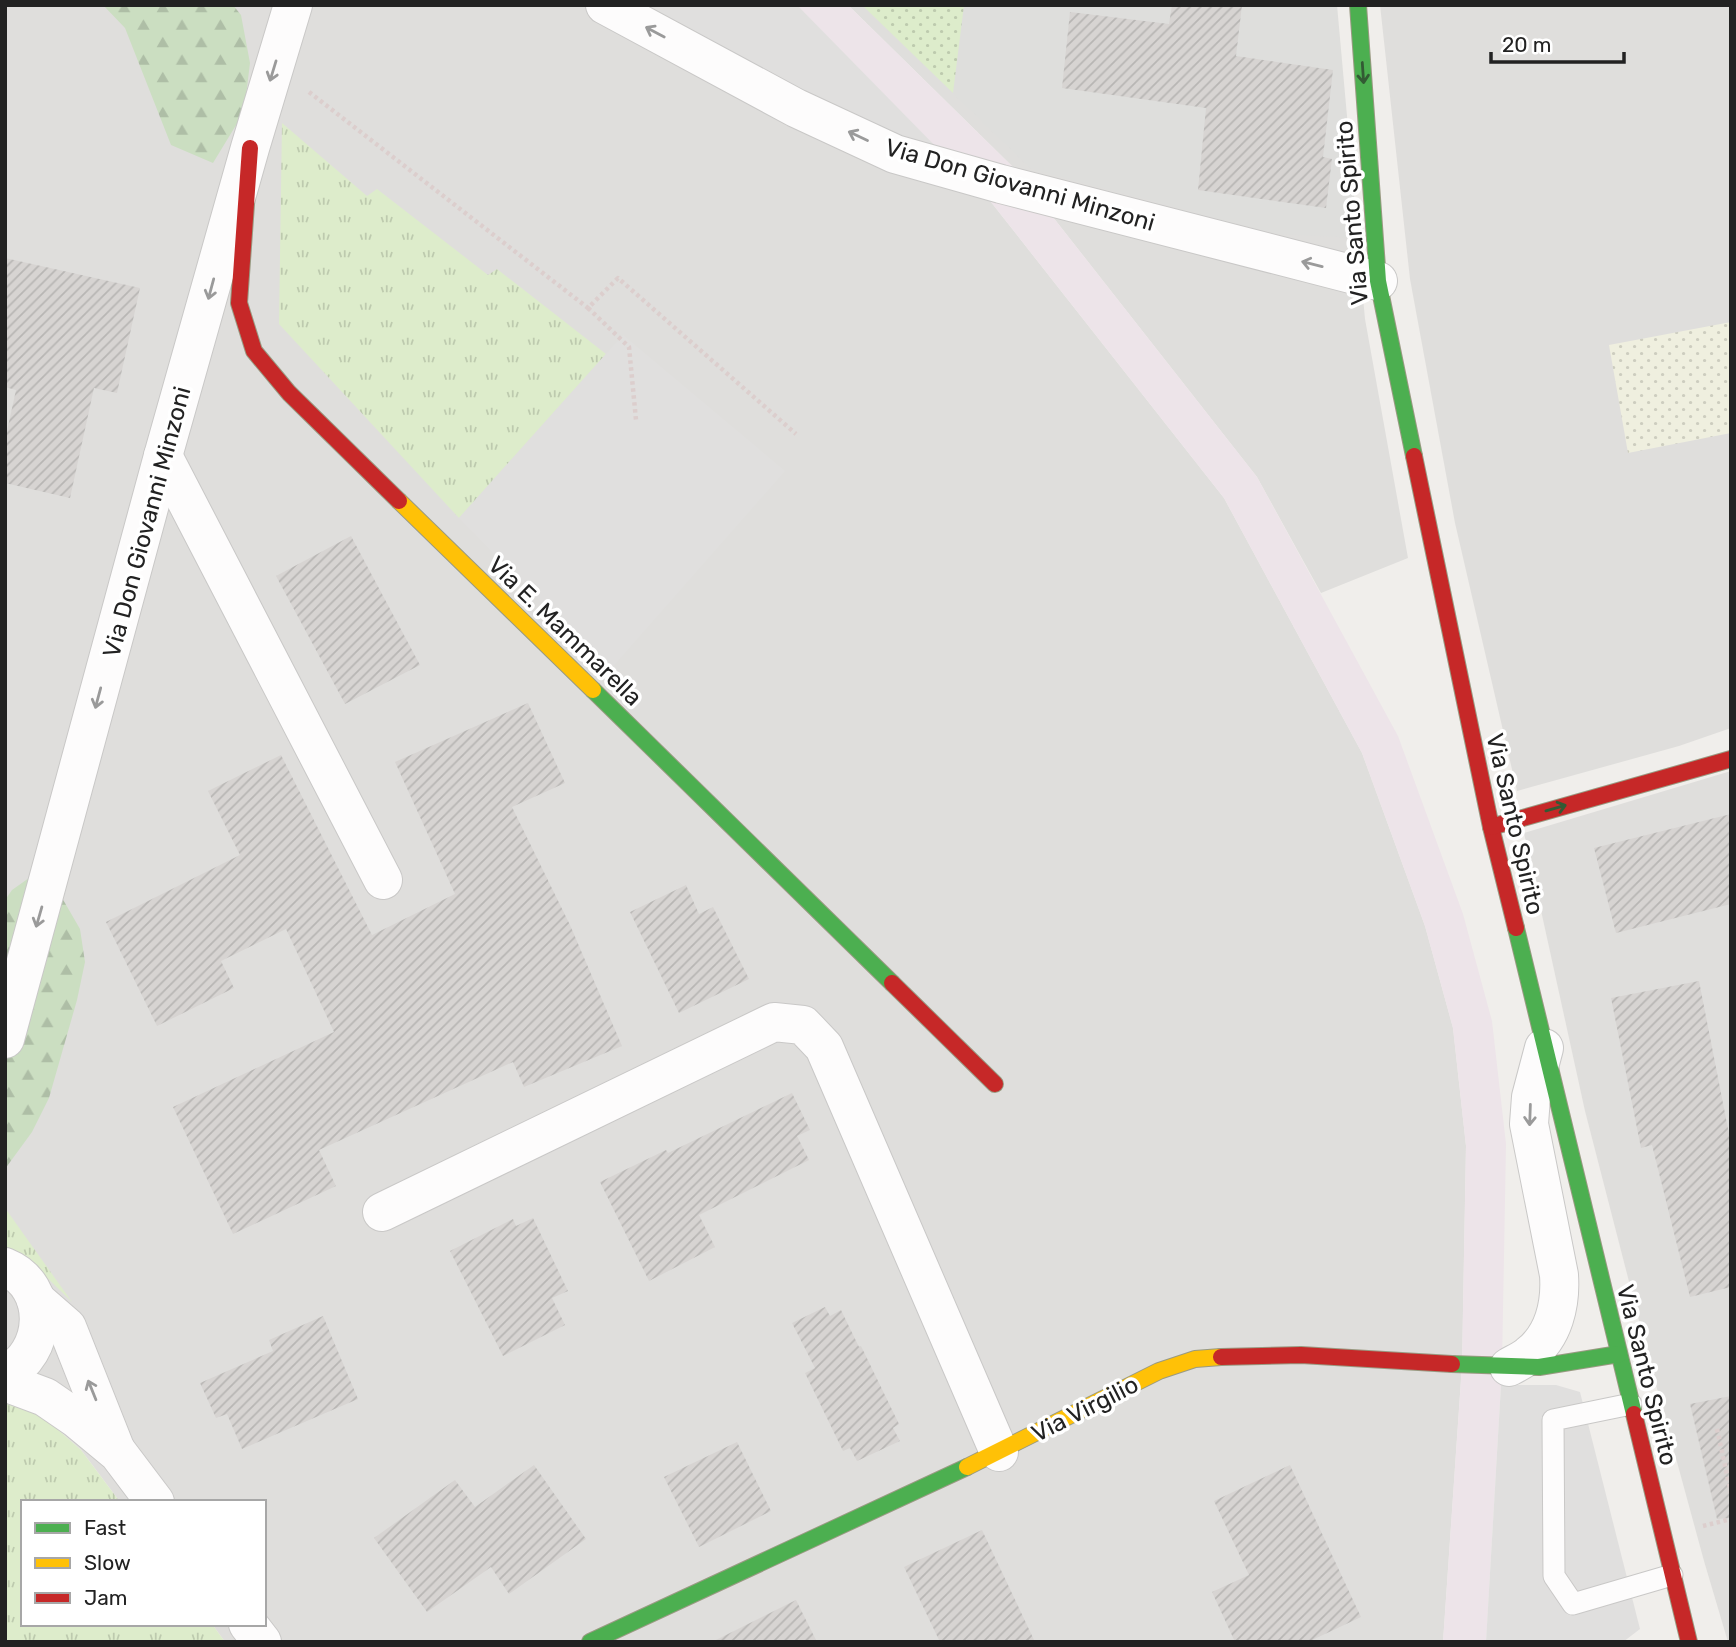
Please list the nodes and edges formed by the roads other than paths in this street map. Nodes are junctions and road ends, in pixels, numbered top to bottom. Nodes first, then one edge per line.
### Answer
1 (293, 5) edge
2 (606, 5) edge
3 (1358, 5) edge
4 (250, 148) junction
5 (1378, 281) junction
6 (163, 456) junction
7 (1731, 759) edge
8 (1491, 827) junction
9 (383, 880) dead end
10 (5, 1039) edge
11 (1544, 1048) junction
12 (995, 1084) dead end
13 (382, 1212) dead end
14 (5, 1267) edge
15 (36, 1300) junction
16 (1619, 1354) junction
17 (1509, 1367) junction
18 (5, 1374) edge
19 (5, 1382) edge
20 (1631, 1404) junction
21 (999, 1452) junction
22 (117, 1453) junction
23 (153, 1500) edge
24 (1672, 1575) junction
25 (250, 1626) edge
26 (262, 1642) edge
27 (590, 1642) edge
28 (1689, 1642) edge

1 -> 4 street, Via Don Giovanni Minzoni
5 -> 2 street, Via Don Giovanni Minzoni
3 -> 5 street, Via Santo Spirito
4 -> 6 street, Via Don Giovanni Minzoni
4 - 12 street, Via E. Mammarella
5 - 8 street, Via Santo Spirito
6 - 9 street
6 -> 10 street, Via Don Giovanni Minzoni
8 -> 7 street
8 - 11 street, Via Santo Spirito
11 - 16 street, Via Santo Spirito
11 -> 17 street
13 - 21 street
14 - 15 street
15 - 18 street
22 -> 15 street
16 - 17 street, Via Virgilio
16 - 20 street, Via Santo Spirito
17 - 21 street, Via Virgilio
19 - 22 street
20 - 24 street, Via Santo Spirito
20 - 24 lane
21 - 27 street, Via Virgilio
22 - 23 street
24 - 28 street, Via Santo Spirito
25 - 26 street

